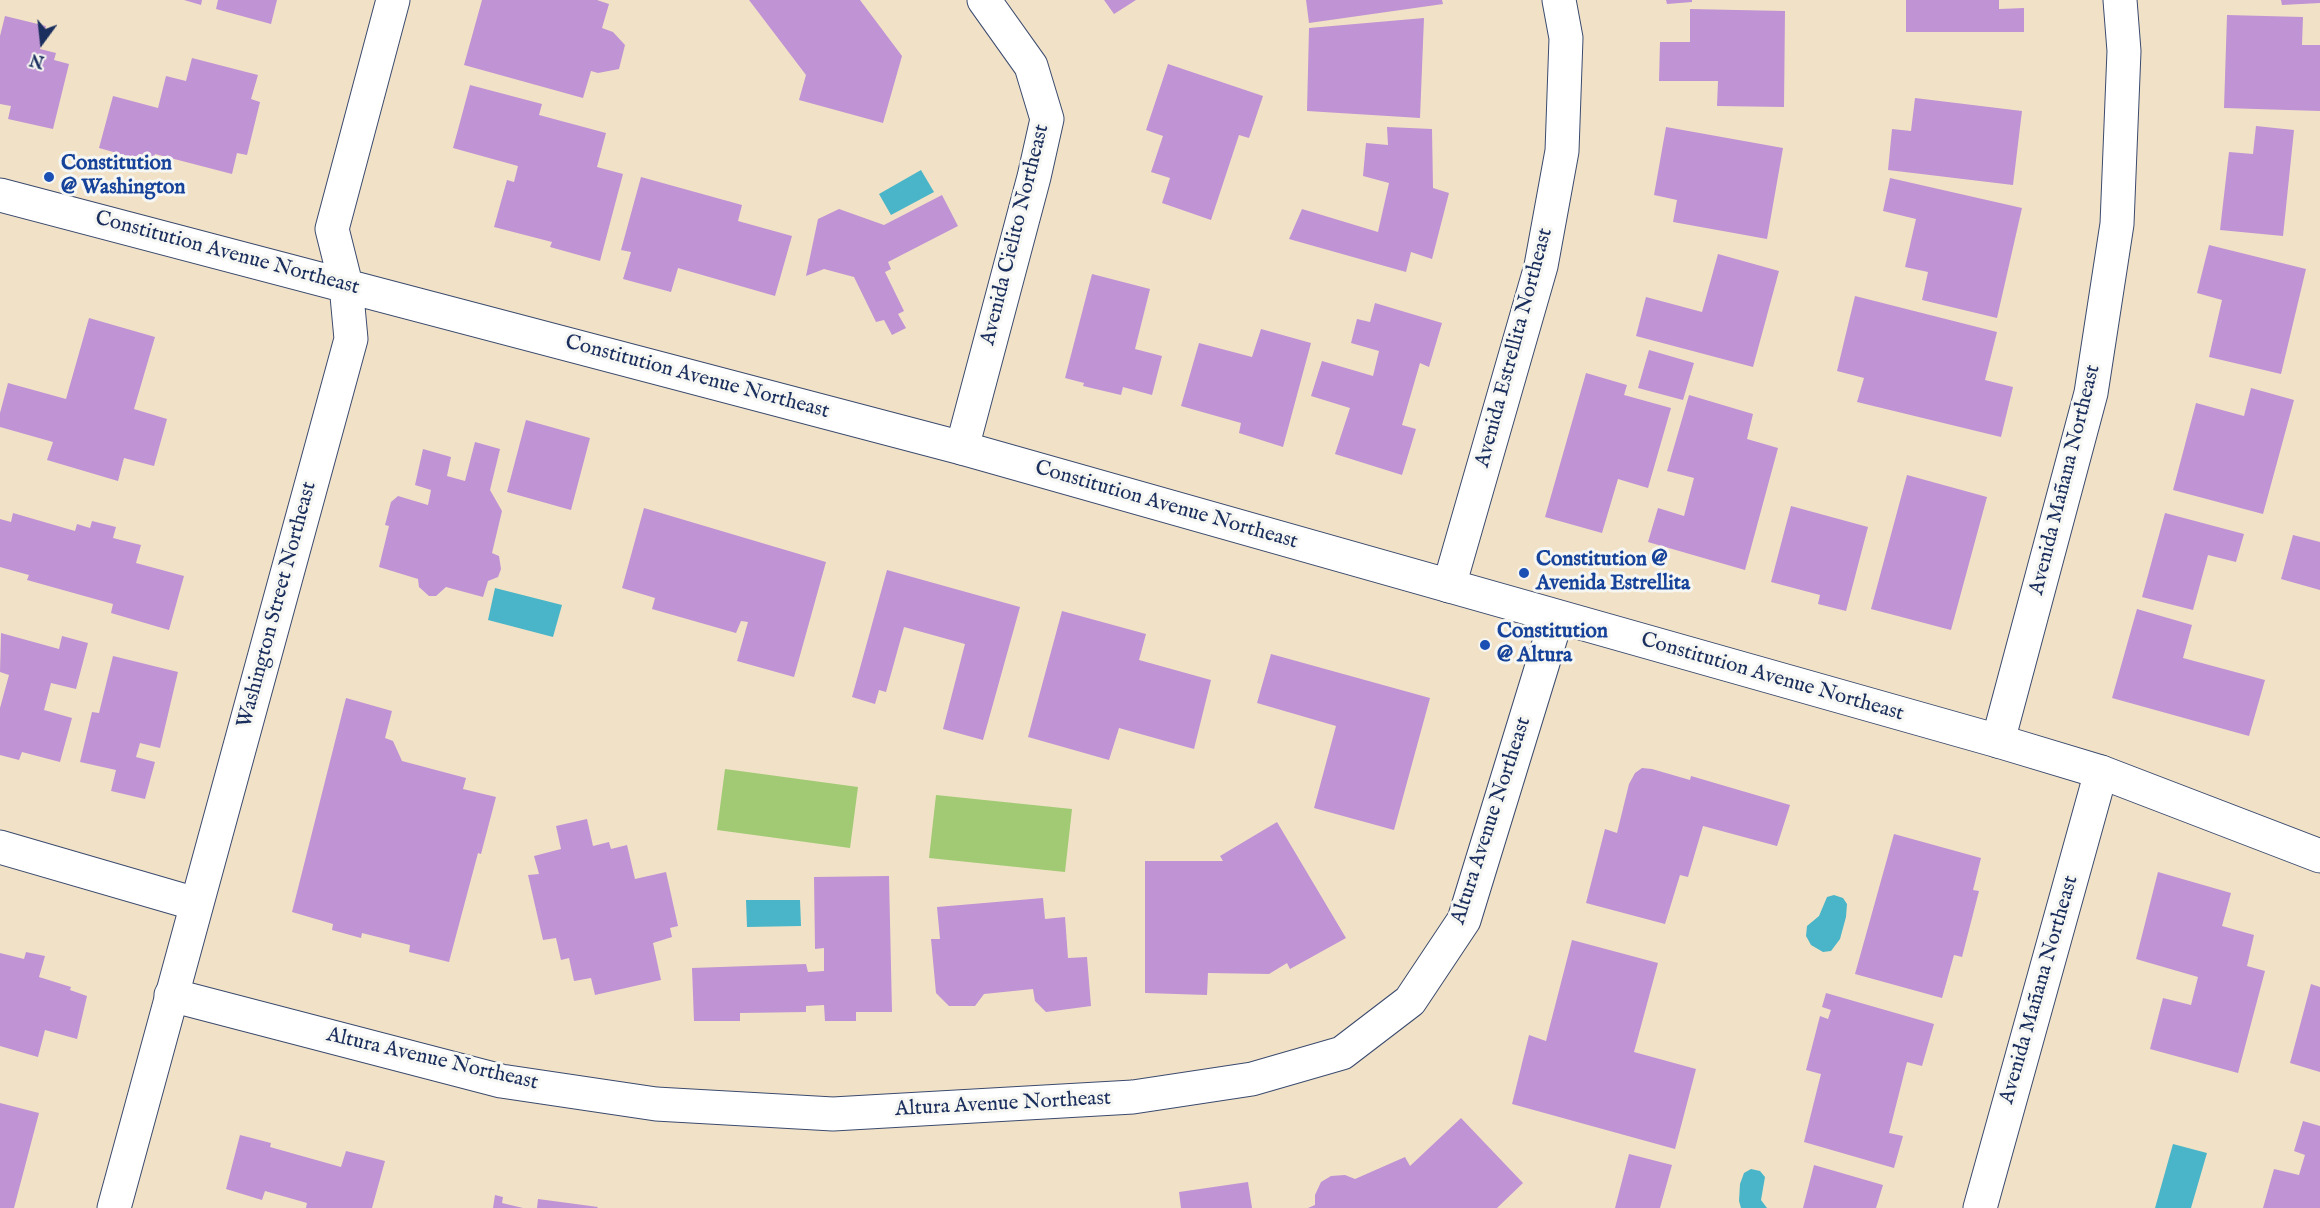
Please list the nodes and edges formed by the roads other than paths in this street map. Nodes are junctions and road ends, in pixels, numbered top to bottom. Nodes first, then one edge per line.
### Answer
1 (393, 0) edge
2 (984, 0) edge
3 (1559, 0) edge
4 (2120, 0) edge
5 (0, 195) edge
6 (346, 285) junction
7 (962, 448) junction
8 (1449, 586) junction
9 (1557, 617) junction
10 (1998, 741) junction
11 (2101, 772) junction
12 (0, 848) edge
13 (2320, 856) edge
14 (196, 904) junction
15 (171, 995) junction
16 (114, 1208) edge
17 (1980, 1208) edge

1 - 6 street, Washington Street Northeast
2 - 7 street, Avenida Cielito Northeast
3 - 8 street, Avenida Estrellita Northeast
4 - 10 street, Avenida Mañana Northeast
5 - 6 street, Constitution Avenue Northeast
6 - 7 street, Constitution Avenue Northeast
6 - 14 street, Washington Street Northeast
7 - 8 street, Constitution Avenue Northeast
8 - 9 street, Constitution Avenue Northeast
9 - 10 street, Constitution Avenue Northeast
9 - 15 street, Altura Avenue Northeast
10 - 11 street, Constitution Avenue Northeast
11 - 13 street, Constitution Avenue Northeast
11 - 17 street, Avenida Mañana Northeast
12 - 14 street
14 - 15 street, Washington Street Northeast
15 - 16 street, Washington Street Northeast

